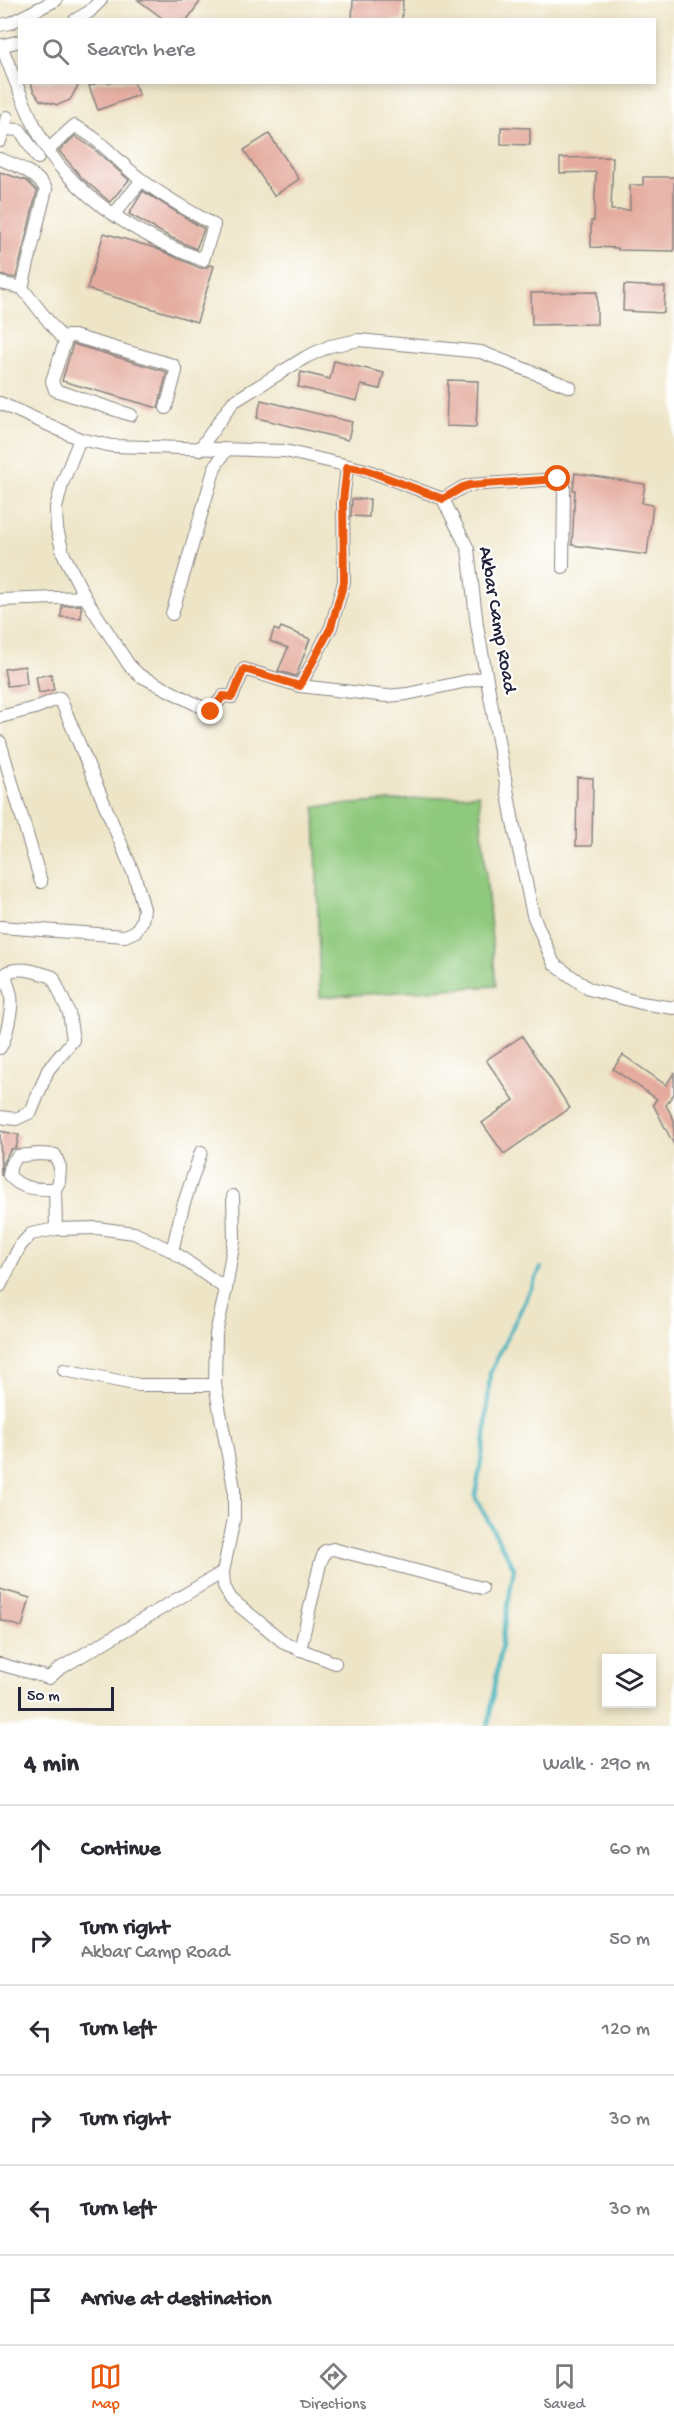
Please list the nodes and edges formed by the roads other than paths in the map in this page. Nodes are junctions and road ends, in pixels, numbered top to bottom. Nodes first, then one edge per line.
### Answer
1 (56, 0) edge
2 (101, 0) edge
3 (20, 18) edge
4 (78, 18) edge
5 (18, 19) edge
6 (0, 25) edge
7 (18, 41) edge
8 (1, 45) edge
9 (0, 141) edge
10 (49, 149) junction
11 (38, 158) dead end
12 (0, 159) edge
13 (142, 180) junction
14 (114, 214) junction
15 (0, 283) edge
16 (22, 288) junction
17 (67, 336) junction
18 (570, 387) dead end
19 (0, 403) edge
20 (166, 408) dead end
21 (131, 415) dead end
22 (80, 439) junction
23 (199, 450) junction
24 (226, 450) junction
25 (347, 467) junction
26 (443, 499) junction
27 (563, 567) dead end
28 (86, 597) junction
29 (0, 600) edge
30 (172, 614) dead end
31 (486, 677) junction
32 (300, 686) junction
33 (0, 717) edge
34 (0, 742) edge
35 (41, 882) dead end
36 (0, 927) edge
37 (674, 1008) edge
38 (0, 1048) edge
39 (0, 1117) edge
40 (201, 1152) dead end
41 (55, 1189) dead end
42 (233, 1196) dead end
43 (56, 1229) junction
44 (172, 1251) junction
45 (0, 1286) edge
46 (226, 1289) junction
47 (64, 1370) dead end
48 (215, 1385) junction
49 (223, 1572) junction
50 (482, 1588) dead end
51 (300, 1650) junction
52 (335, 1663) dead end
53 (0, 1664) edge

1 - 3 street
2 - 4 street
5 - 6 street
7 - 8 street
8 - 10 street
9 - 11 street
10 - 13 street
10 - 14 street
12 - 16 street
13 - 14 street
13 - 14 street
15 - 16 street
16 - 17 street
17 - 20 street
17 - 21 street
18 - 23 street
19 - 22 street
22 - 23 street
22 - 28 street
23 - 24 street
24 - 25 street
24 - 30 street
25 - 26 street
25 - 32 street
26 - 27 street
26 - 31 street, Akbar Camp Road
28 - 29 street
28 - 32 street
31 - 32 street
31 - 37 street, Akbar Camp Road
33 - 36 street
34 - 35 street
38 - 39 street
40 - 44 street
41 - 43 street
42 - 46 street
43 - 44 street
43 - 45 street
44 - 46 street
46 - 48 street
47 - 48 street
48 - 49 street
49 - 51 street
49 - 53 street
50 - 51 street
51 - 52 street

